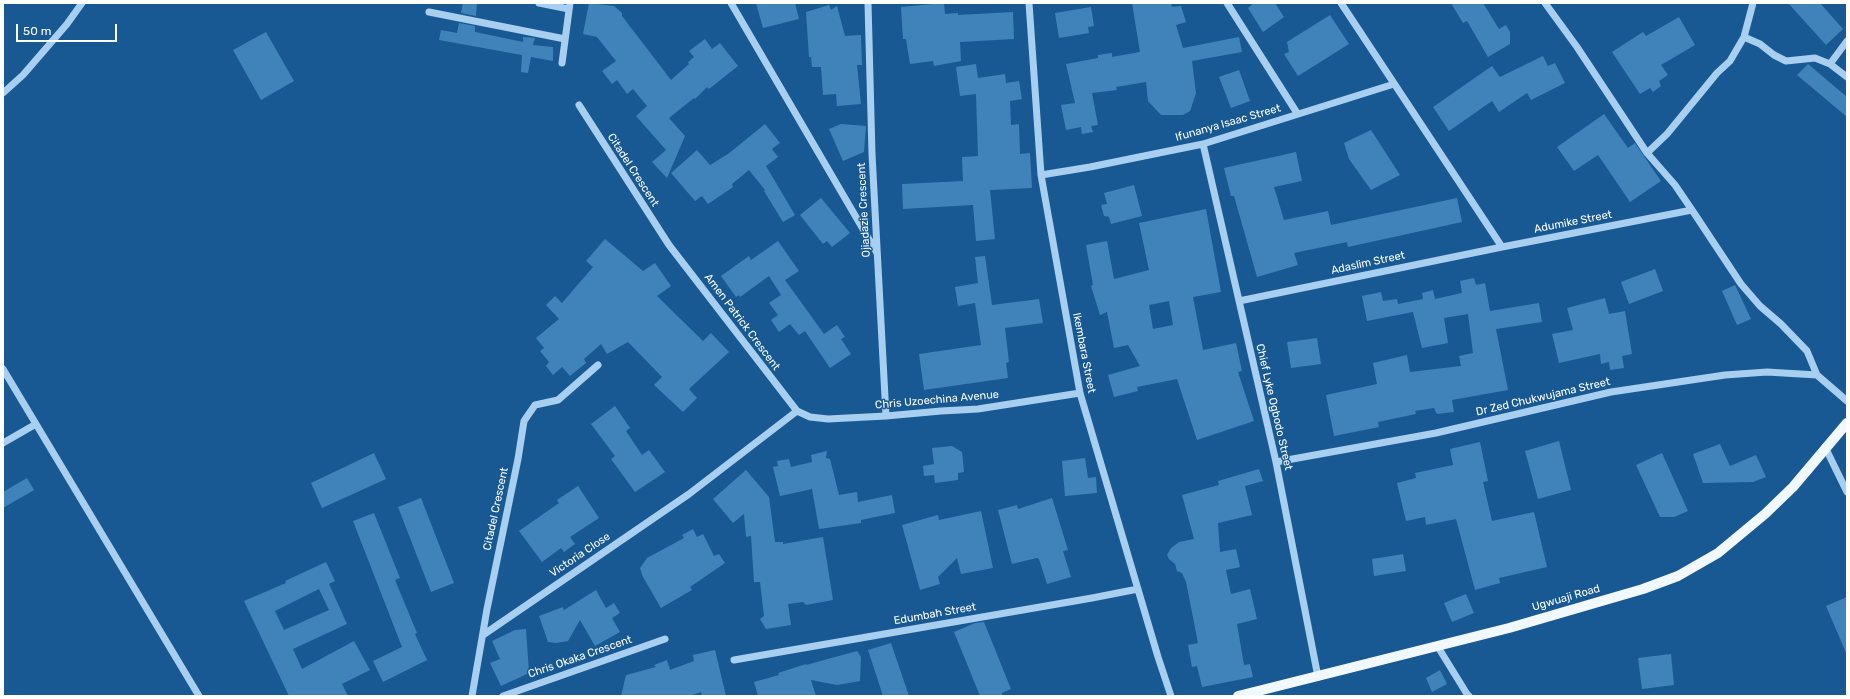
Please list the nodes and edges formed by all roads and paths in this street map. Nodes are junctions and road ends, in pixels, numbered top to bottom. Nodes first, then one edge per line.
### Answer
1 (82, 3) edge
2 (539, 3) edge
3 (731, 3) edge
4 (868, 3) edge
5 (1029, 3) edge
6 (1227, 3) edge
7 (1341, 3) edge
8 (1545, 3) edge
9 (1754, 3) edge
10 (569, 6) edge
11 (429, 12) dead end
12 (1744, 37) junction
13 (565, 39) junction
14 (1847, 41) edge
15 (562, 63) dead end
16 (1830, 64) junction
17 (1847, 77) edge
18 (1394, 84) junction
19 (3, 93) edge
20 (579, 105) dead end
21 (1297, 114) junction
22 (1203, 144) junction
23 (1647, 153) junction
24 (1041, 175) junction
25 (1692, 210) junction
26 (669, 245) joint
27 (1502, 247) junction
28 (878, 255) junction
29 (1239, 301) junction
30 (598, 366) dead end
31 (3, 369) edge
32 (1817, 375) junction
33 (1080, 393) junction
34 (1847, 401) edge
35 (797, 411) junction
36 (886, 416) junction
37 (1847, 423) edge
38 (36, 424) junction
39 (3, 443) edge
40 (1825, 448) junction
41 (1276, 462) junction
42 (1847, 492) edge
43 (1138, 589) junction
44 (483, 635) junction
45 (665, 640) dead end
46 (1438, 647) junction
47 (734, 660) dead end
48 (1318, 677) junction
49 (199, 696) edge
50 (472, 696) edge
51 (502, 696) edge
52 (1172, 696) edge
53 (1238, 696) edge
54 (1470, 696) edge

1 - 19 street
2 - 10 street
3 - 28 street
4 - 28 street, Ojiadazie Crescent
5 - 24 street, Ikembara Street
6 - 21 street
7 - 18 street
8 - 23 street
9 - 12 street
10 - 13 street
11 - 13 street
12 - 16 street
12 - 23 street
13 - 15 street
14 - 16 street
16 - 17 street
18 - 21 street, Ifunanya Isaac Street
18 - 27 street
20 - 26 street, Citadel Crescent
21 - 22 street, Ifunanya Isaac Street
22 - 24 street, Ifunanya Isaac Street
22 - 29 street, Chief Lyke Ogbodo Street
23 - 25 street
24 - 33 street, Ikembara Street
25 - 27 street, Adumike Street
25 - 32 street
26 - 35 street, Amen Patrick Crescent
27 - 29 street, Adaslim Street
28 - 36 street, Ojiadazie Crescent
29 - 41 street, Chief Lyke Ogbodo Street
30 - 44 street, Citadel Crescent
31 - 38 street
32 - 34 street
32 - 41 street, Dr Zed Chukwujama Street
33 - 36 street, Chris Uzoechina Avenue
33 - 43 street, Ikembara Street
35 - 36 street, Chris Uzoechina Avenue
35 - 44 street, Victoria Close
37 - 40 main road, Ugwuaji Road
38 - 39 street
38 - 49 street
40 - 42 street
40 - 46 main road, Ugwuaji Road
41 - 48 street, Chief Lyke Ogbodo Street
43 - 47 street, Edumbah Street
43 - 52 street, Ikembara Street
44 - 50 street, Citadel Crescent
45 - 51 street, Chris Okaka Crescent
46 - 48 main road, Ugwuaji Road
46 - 54 street
48 - 53 main road, Ugwuaji Road

